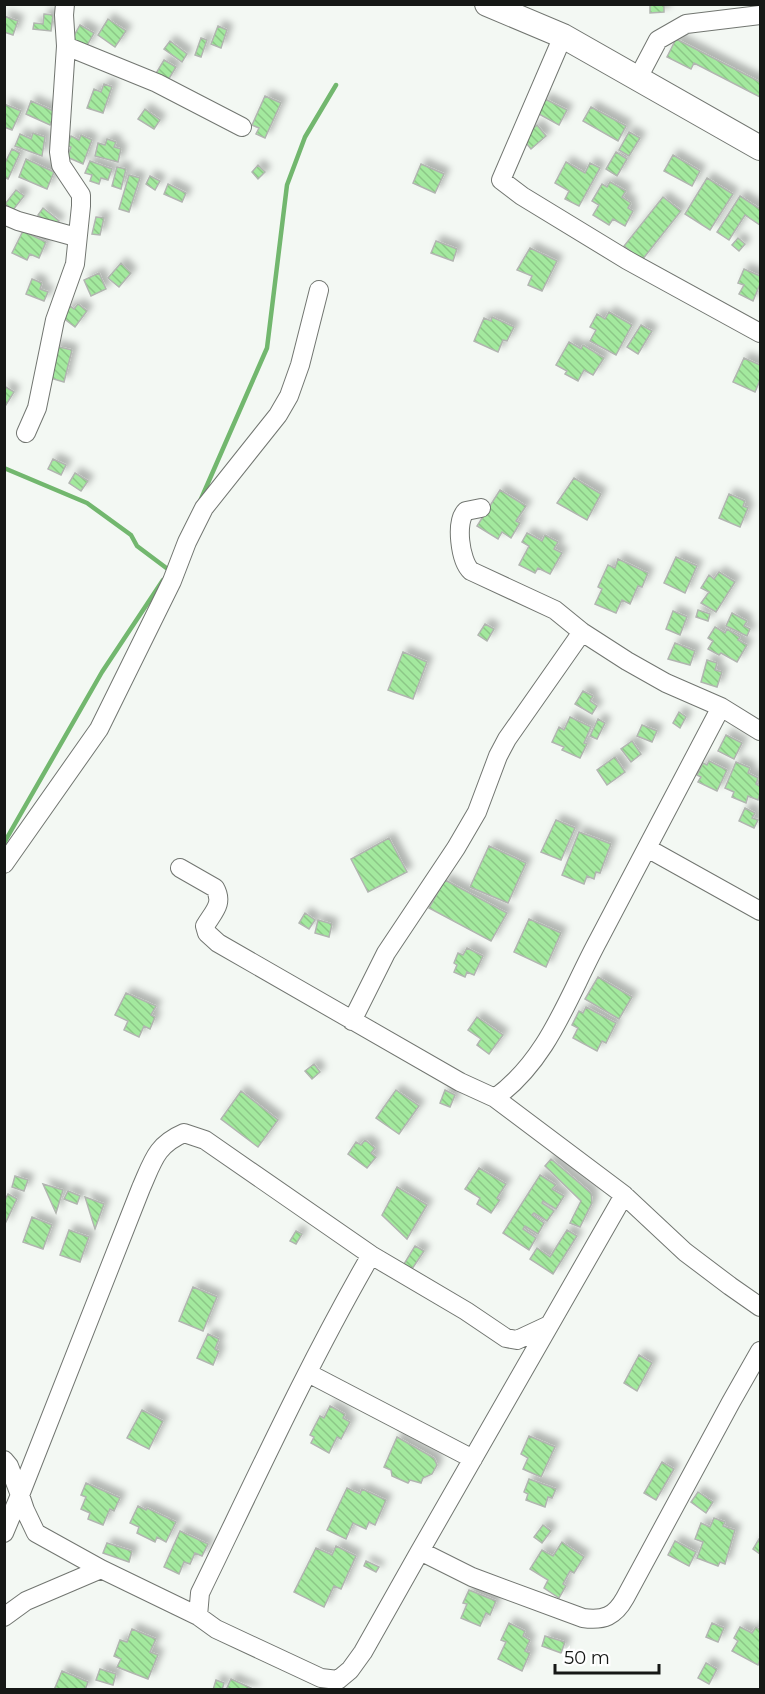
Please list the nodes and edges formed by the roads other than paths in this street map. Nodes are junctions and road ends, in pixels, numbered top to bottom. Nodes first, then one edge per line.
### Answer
1 (65, 4) edge
2 (487, 4) edge
3 (760, 15) edge
4 (563, 36) junction
5 (66, 46) junction
6 (638, 78) junction
7 (242, 127) dead end
8 (760, 148) edge
9 (4, 215) edge
10 (76, 237) junction
11 (319, 290) dead end
12 (760, 333) edge
13 (26, 433) dead end
14 (481, 508) dead end
15 (582, 632) junction
16 (721, 707) junction
17 (760, 731) edge
18 (647, 848) junction
19 (4, 864) edge
20 (180, 868) dead end
21 (760, 911) edge
22 (352, 1021) junction
23 (495, 1098) junction
24 (624, 1195) junction
25 (371, 1255) junction
26 (760, 1307) edge
27 (548, 1326) junction
28 (760, 1351) edge
29 (308, 1373) junction
30 (473, 1459) junction
31 (4, 1460) edge
32 (20, 1495) junction
33 (4, 1533) edge
34 (36, 1533) junction
35 (4, 1542) edge
36 (420, 1551) junction
37 (101, 1569) junction
38 (198, 1616) junction
39 (4, 1617) edge
40 (346, 1685) edge

1 - 5 street
2 - 4 main road
3 - 6 street
4 - 6 main road
4 - 12 street
5 - 7 street
5 - 10 street
6 - 8 main road
9 - 10 street
10 - 13 street
11 - 19 street
14 - 15 street
15 - 16 street
15 - 22 street
16 - 17 street
16 - 18 street
18 - 21 street
18 - 23 street
20 - 22 street
22 - 23 street
23 - 24 street
24 - 26 street
24 - 27 street
25 - 27 street
25 - 29 street
25 - 32 street
27 - 30 street
28 - 36 street
29 - 30 street
29 - 38 street
30 - 36 street
31 - 32 street
32 - 33 street
32 - 34 street
34 - 35 street
34 - 37 street
36 - 40 street
37 - 38 street
37 - 39 street
38 - 40 street

